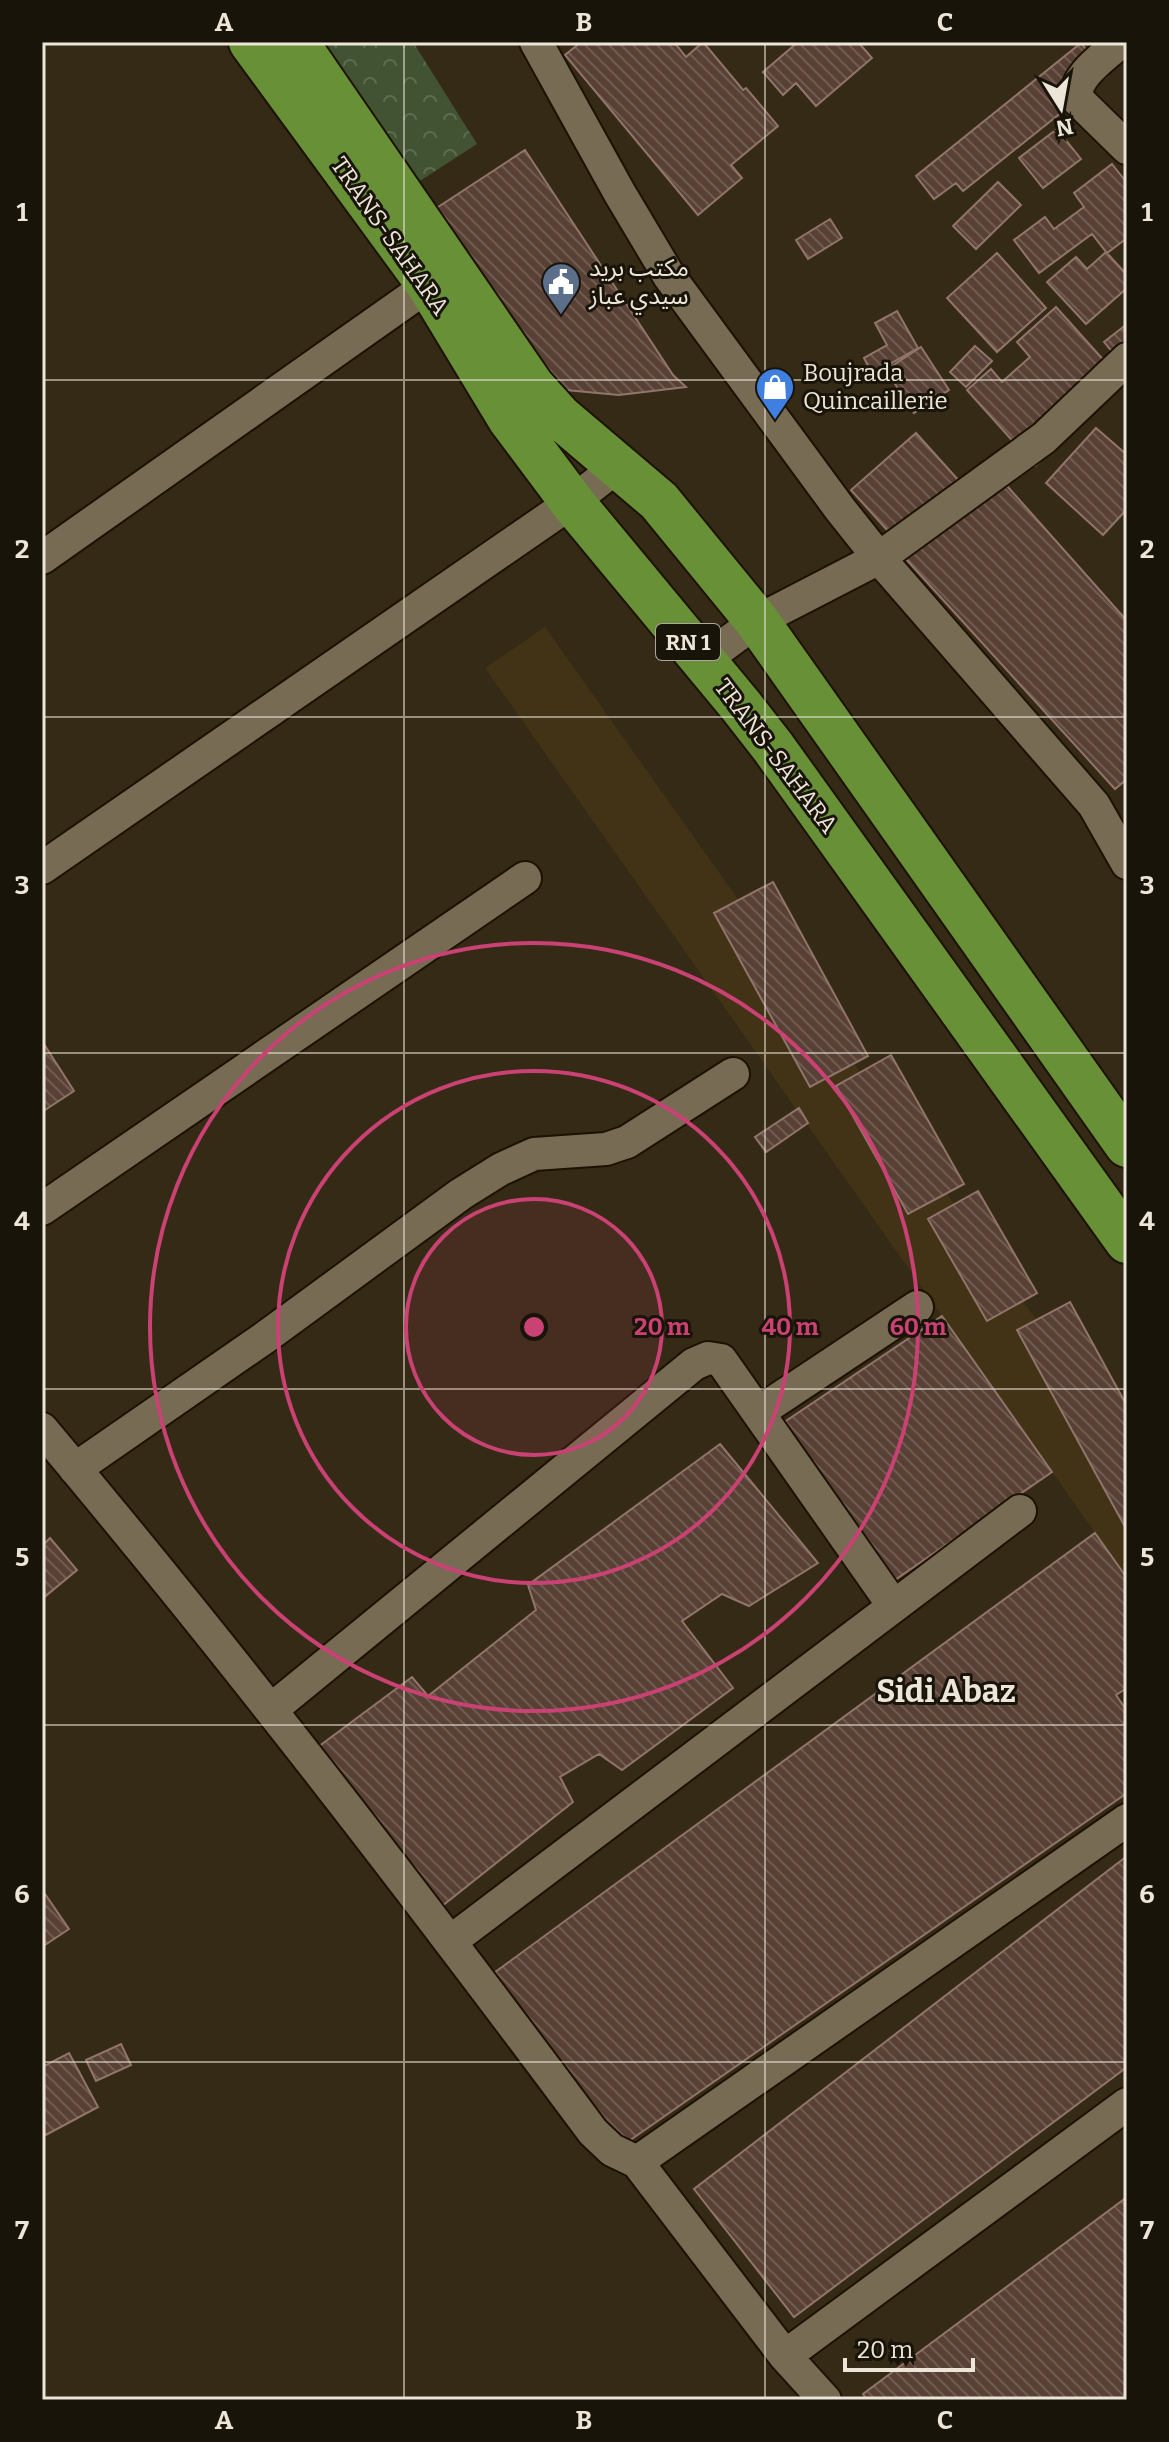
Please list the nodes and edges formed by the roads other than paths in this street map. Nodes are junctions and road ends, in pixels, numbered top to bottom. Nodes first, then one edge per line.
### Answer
1 (251, 42) edge
2 (296, 42) edge
3 (536, 42) edge
4 (1120, 42) edge
5 (1127, 148) edge
6 (441, 279) junction
7 (1127, 359) edge
8 (618, 466) junction
9 (572, 502) junction
10 (42, 558) edge
11 (879, 558) junction
12 (757, 621) junction
13 (704, 660) junction
14 (1127, 863) edge
15 (42, 868) edge
16 (525, 878) dead end
17 (733, 1074) dead end
18 (1127, 1145) edge
19 (42, 1209) edge
20 (1127, 1241) edge
21 (917, 1307) dead end
22 (759, 1412) junction
23 (42, 1429) edge
24 (75, 1469) junction
25 (1020, 1511) dead end
26 (893, 1605) junction
27 (272, 1709) junction
28 (1127, 1820) edge
29 (451, 1941) junction
30 (1127, 2104) edge
31 (637, 2162) junction
32 (785, 2356) junction
33 (825, 2400) edge

1 - 6 highway, TRANS-SAHARA / RN 1
2 - 6 highway, TRANS-SAHARA / RN 1
3 - 11 street
4 - 5 street
6 - 8 highway, TRANS-SAHARA / RN 1
6 - 9 highway, TRANS-SAHARA / RN 1
6 - 10 street
7 - 11 street
8 - 9 street
8 - 12 highway, TRANS-SAHARA / RN 1
9 - 13 highway, TRANS-SAHARA / RN 1
9 - 15 street
11 - 12 street
11 - 14 street
12 - 13 street
12 - 18 highway, TRANS-SAHARA / RN 1
13 - 20 highway, TRANS-SAHARA / RN 1
16 - 19 street
17 - 24 street
21 - 22 street
22 - 26 street
22 - 27 street
23 - 24 street
24 - 27 street
25 - 26 street
26 - 29 street
27 - 29 street
28 - 31 street
29 - 31 street
30 - 32 street
31 - 32 street
32 - 33 street

